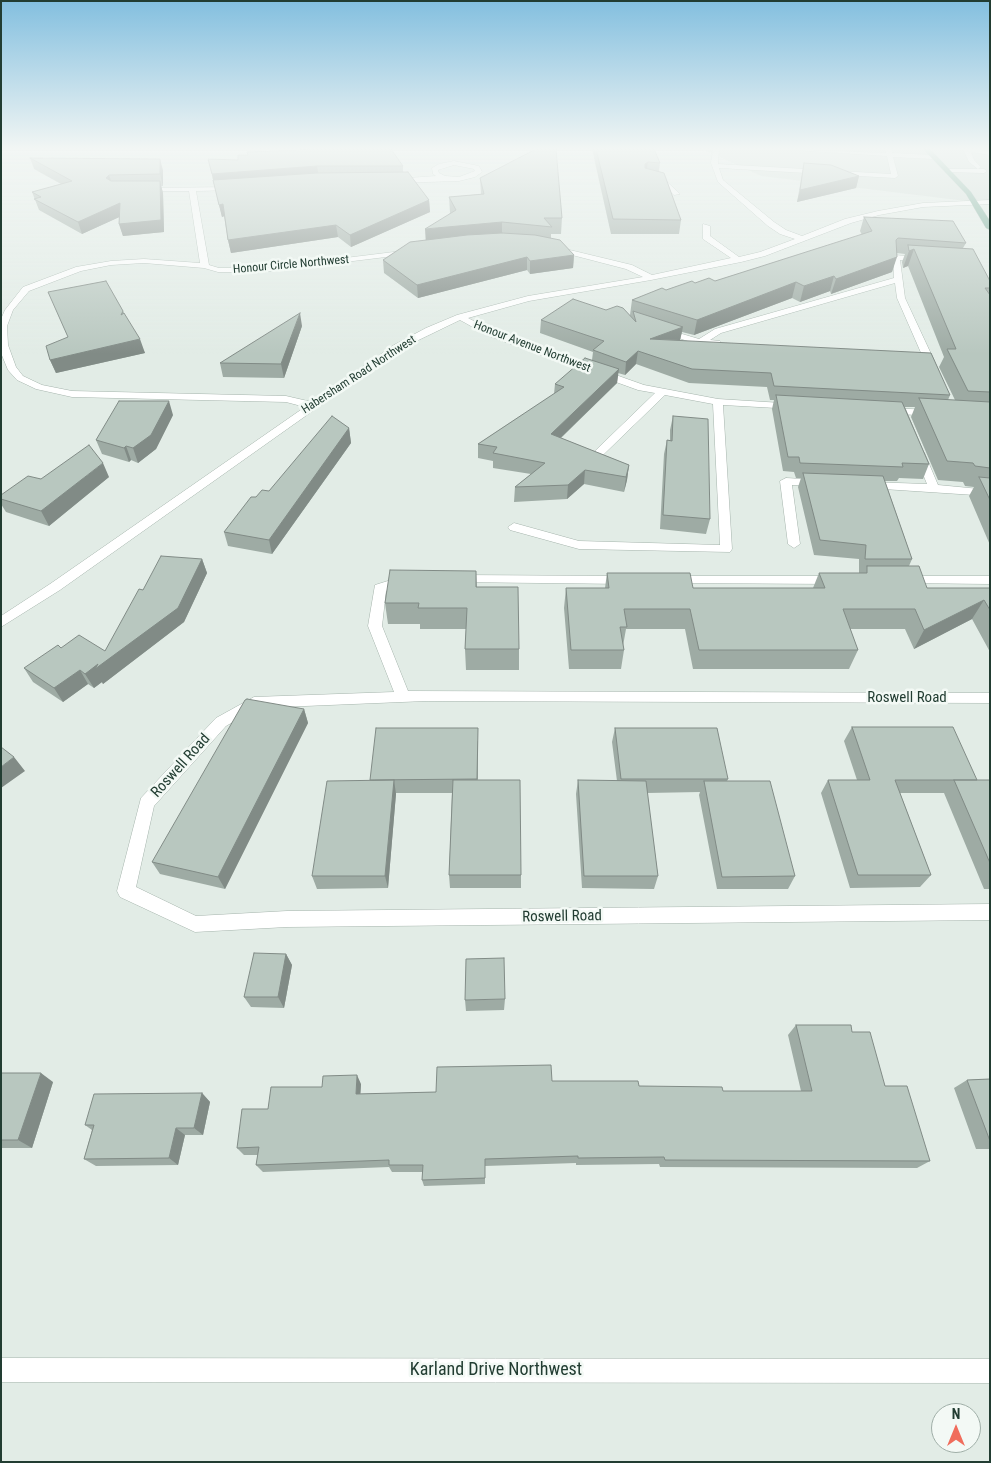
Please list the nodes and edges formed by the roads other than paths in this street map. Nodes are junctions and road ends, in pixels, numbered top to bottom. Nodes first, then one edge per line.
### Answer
1 (197, 217) edge
2 (764, 217) edge
3 (860, 217) edge
4 (983, 217) edge
5 (706, 226) dead end
6 (990, 228) edge
7 (803, 240) junction
8 (544, 246) edge
9 (420, 250) edge
10 (933, 259) edge
11 (738, 260) junction
12 (205, 266) junction
13 (651, 278) junction
14 (900, 279) junction
15 (460, 317) junction
16 (653, 328) edge
17 (700, 342) junction
18 (729, 344) edge
19 (937, 378) edge
20 (660, 393) junction
21 (718, 402) junction
22 (312, 405) junction
23 (805, 407) edge
24 (873, 410) edge
25 (946, 414) edge
26 (913, 438) edge
27 (599, 453) edge
28 (835, 483) edge
29 (855, 484) edge
30 (934, 488) junction
31 (990, 492) edge
32 (514, 527) dead end
33 (794, 544) dead end
34 (423, 579) edge
35 (442, 579) edge
36 (638, 580) edge
37 (658, 580) edge
38 (853, 580) edge
39 (892, 580) edge
40 (990, 580) edge
41 (1, 622) edge
42 (403, 697) junction
43 (990, 698) edge
44 (990, 912) edge
45 (1, 1370) edge
46 (990, 1371) edge

1 - 12 street
2 - 7 street
3 - 7 street, Habersham Road Northwest
4 - 6 main road
5 - 11 street
7 - 11 street, Habersham Road Northwest
8 - 13 street
9 - 12 street, Honour Circle Northwest
10 - 14 street
11 - 13 street, Habersham Road Northwest
12 - 22 street, Honour Circle Northwest
13 - 15 street, Habersham Road Northwest
14 - 17 street
14 - 19 street
15 - 20 street, Honour Avenue Northwest
15 - 22 street, Habersham Road Northwest
16 - 17 street
17 - 18 street
20 - 21 street, Honour Avenue Northwest
20 - 27 street
21 - 23 street, Honour Avenue Northwest
21 - 32 street
22 - 41 street, Habersham Road Northwest
24 - 25 street
26 - 30 street
28 - 33 street
29 - 30 street
30 - 31 street
34 - 42 street
35 - 36 street
37 - 38 street
39 - 40 street
42 - 43 street, Roswell Road
42 - 44 street, Roswell Road
45 - 46 street, Karland Drive Northwest

